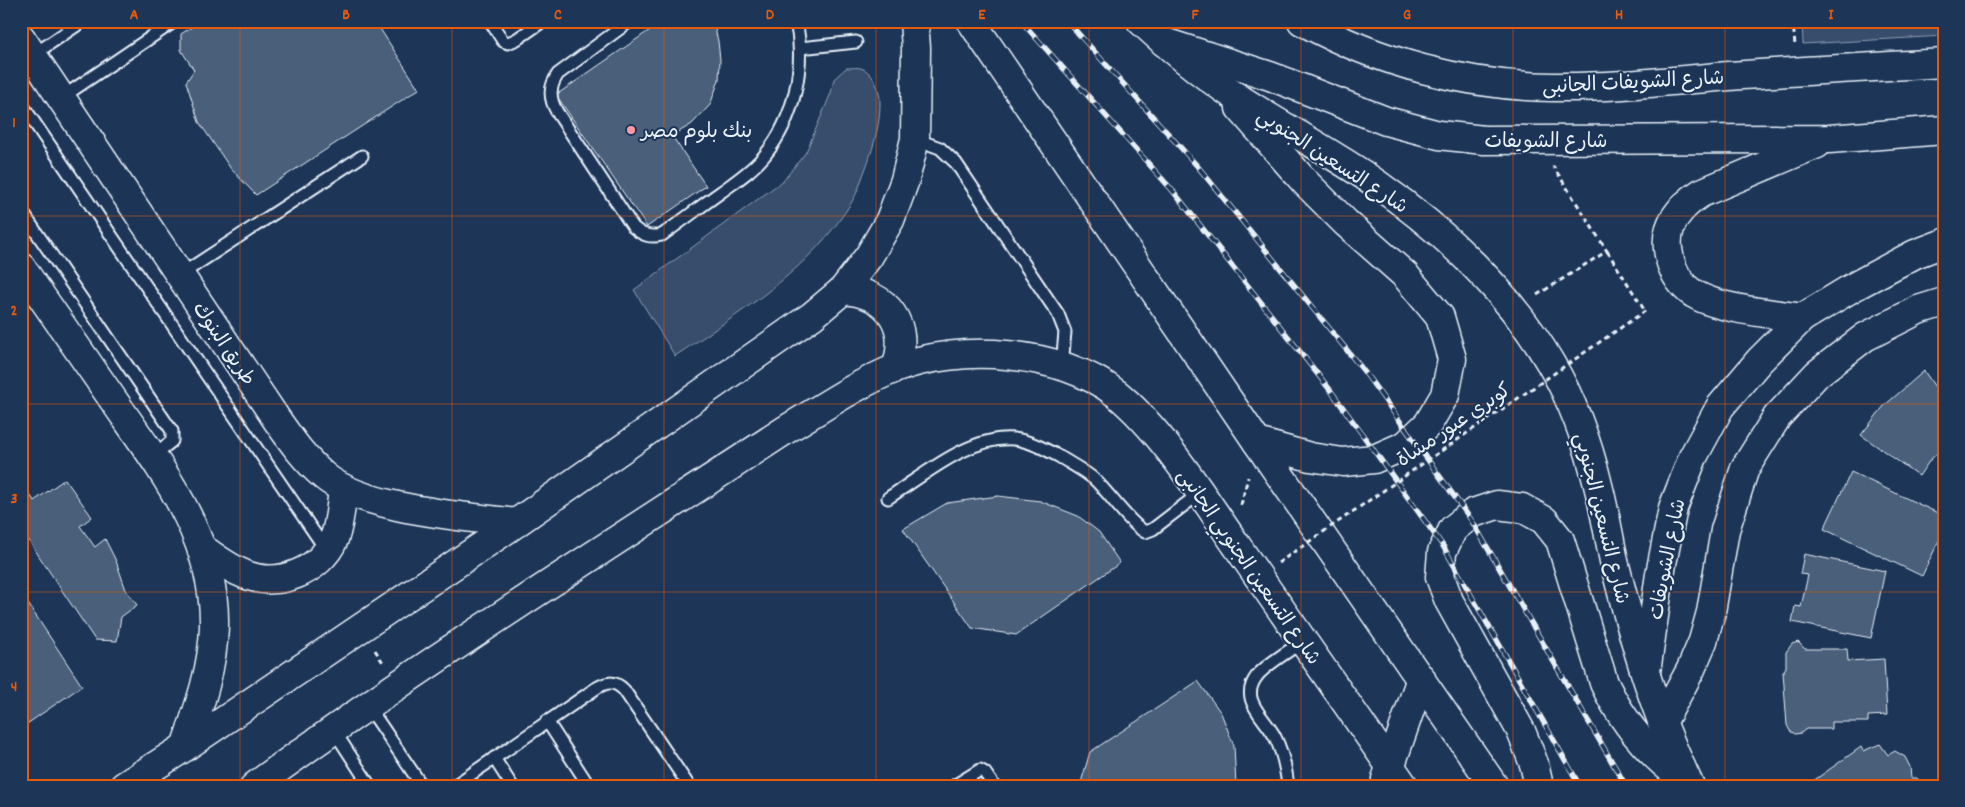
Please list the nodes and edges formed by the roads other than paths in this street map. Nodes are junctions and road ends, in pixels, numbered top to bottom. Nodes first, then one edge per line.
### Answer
1 (83, 21) edge
2 (175, 21) edge
3 (490, 21) edge
4 (543, 21) edge
5 (630, 21) edge
6 (796, 21) edge
7 (914, 21) edge
8 (971, 21) edge
9 (1142, 21) edge
10 (1302, 21) edge
11 (856, 42) dead end
12 (1164, 42) junction
13 (27, 46) edge
14 (800, 48) junction
15 (1944, 63) edge
16 (1224, 89) junction
17 (61, 98) junction
18 (21, 103) edge
19 (1944, 130) edge
20 (915, 139) junction
21 (1829, 139) junction
22 (362, 156) dead end
23 (21, 210) edge
24 (1944, 243) edge
25 (23, 272) edge
26 (180, 275) junction
27 (843, 290) junction
28 (1944, 302) edge
29 (1802, 318) junction
30 (1062, 366) junction
31 (896, 368) junction
32 (1257, 442) junction
33 (153, 456) junction
34 (343, 489) junction
35 (1200, 493) junction
36 (888, 498) dead end
37 (516, 523) junction
38 (203, 549) junction
39 (327, 552) junction
40 (1303, 641) junction
41 (1646, 672) junction
42 (1421, 678) junction
43 (368, 706) junction
44 (547, 722) junction
45 (1662, 722) junction
46 (333, 729) junction
47 (185, 747) junction
48 (494, 758) junction
49 (1393, 779) edge
50 (1689, 784) edge
51 (124, 786) edge
52 (254, 786) edge
53 (370, 786) edge
54 (422, 786) edge
55 (454, 786) edge
56 (512, 786) edge
57 (589, 786) edge
58 (689, 786) edge
59 (954, 786) edge
60 (994, 786) edge
61 (1288, 786) edge
62 (1494, 786) edge
63 (1539, 786) edge

1 - 13 lane
2 - 17 lane
3 - 4 lane
5 - 14 lane
6 - 14 lane
7 - 20 main road
8 - 32 main road
9 - 12 main road, شارع التسعين الجنوبي
10 - 15 main road, شارع الشويفات الجانبى
11 - 14 lane
12 - 16 main road, شارع التسعين الجنوبي
12 - 21 main road, شارع الشويفات
13 - 17 main road, طريق البنوك
16 - 32 main road
16 - 41 main road, شارع التسعين الجنوبي
17 - 26 main road, طريق البنوك
18 - 39 lane
19 - 21 main road, شارع الشويفات
20 - 27 main road
20 - 30 lane
21 - 29 main road
22 - 26 lane
23 - 33 lane
24 - 29 main road, شارع الشويفات
25 - 33 main road
26 - 34 main road, طريق البنوك
27 - 31 main road
27 - 37 main road
28 - 45 main road
29 - 41 main road, شارع الشويفات
30 - 31 main road, شارع التسعين الجنوبي الجانبى
30 - 35 main road, شارع التسعين الجنوبي الجانبى
31 - 43 main road, شارع التسعين الجنوبي الجانبى
32 - 42 main road
33 - 38 main road
34 - 37 main road, طريق البنوك
34 - 39 main road
35 - 36 lane
35 - 40 main road, شارع التسعين الجنوبي الجانبى
37 - 47 main road
38 - 39 main road
38 - 47 main road
40 - 49 main road, شارع التسعين الجنوبي الجانبى
40 - 61 lane
41 - 45 main road, شارع التسعين الجنوبي
42 - 49 main road
42 - 62 main road
43 - 46 main road, شارع التسعين الجنوبي الجانبى
43 - 54 lane
44 - 48 lane
44 - 57 lane
44 - 58 lane
45 - 50 main road, شارع التسعين الجنوبي
46 - 52 main road, شارع التسعين الجنوبي الجانبى
46 - 53 lane
47 - 51 main road
48 - 55 lane
48 - 56 lane
50 - 63 main road
59 - 60 lane

